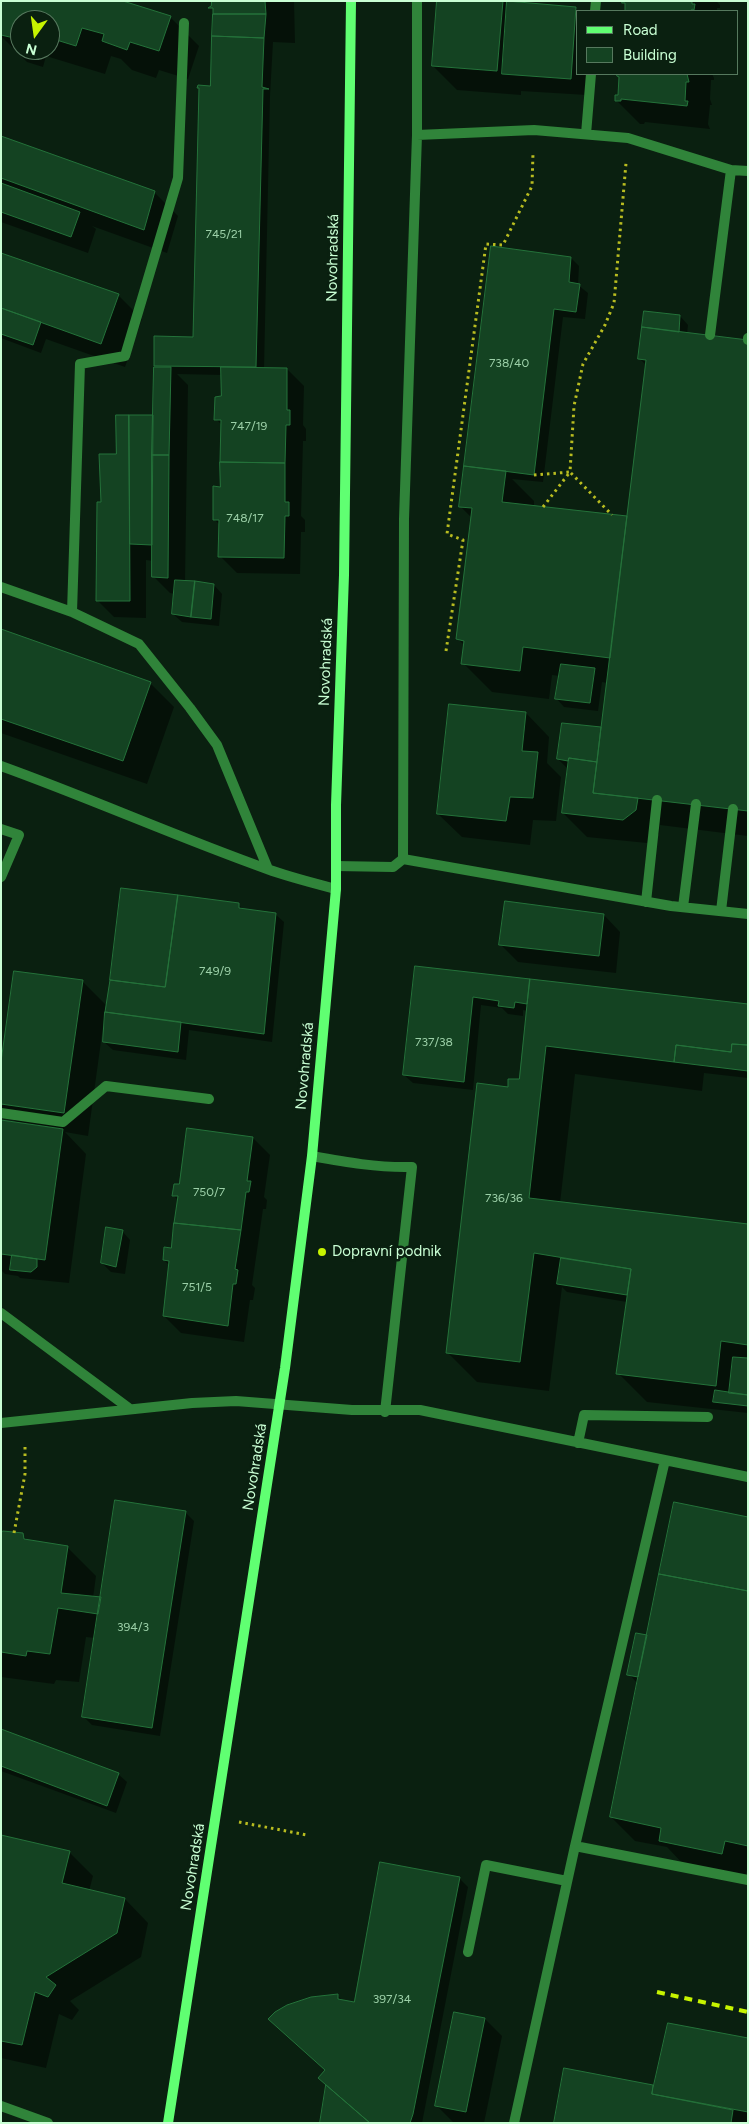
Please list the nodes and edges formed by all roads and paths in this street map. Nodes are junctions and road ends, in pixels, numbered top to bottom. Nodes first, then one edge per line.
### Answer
1 (352, 1) edge
2 (417, 1) edge
3 (184, 23) dead end
4 (591, 75) edge
5 (534, 130) junction
6 (586, 134) junction
7 (417, 135) junction
8 (628, 138) junction
9 (730, 170) junction
10 (748, 172) edge
11 (710, 336) dead end
12 (570, 472) junction
13 (534, 475) dead end
14 (543, 507) dead end
15 (612, 515) dead end
16 (1, 587) edge
17 (72, 612) junction
18 (446, 651) dead end
19 (1, 766) edge
20 (657, 800) dead end
21 (696, 804) dead end
22 (733, 809) dead end
23 (1, 829) edge
24 (403, 859) junction
25 (336, 866) junction
26 (268, 869) junction
27 (1, 877) edge
28 (336, 889) junction
29 (646, 902) junction
30 (683, 907) junction
31 (721, 911) junction
32 (748, 914) edge
33 (209, 1099) dead end
34 (1, 1113) edge
35 (312, 1156) junction
36 (1, 1313) edge
37 (280, 1405) junction
38 (130, 1409) junction
39 (386, 1412) junction
40 (708, 1417) dead end
41 (25, 1419) junction
42 (1, 1423) edge
43 (578, 1443) junction
44 (665, 1460) junction
45 (748, 1477) edge
46 (14, 1532) dead end
47 (248, 1824) dead end
48 (307, 1835) dead end
49 (575, 1846) junction
50 (748, 1880) edge
51 (567, 1881) junction
52 (468, 1952) dead end
53 (1, 2106) edge
54 (48, 2123) edge
55 (168, 2123) edge
56 (514, 2123) edge

1 - 25 main road, Novohradská
2 - 7 lane
3 - 17 lane
4 - 6 lane
5 - 6 lane
5 - 7 lane
5 - 18 path
6 - 8 lane
7 - 24 lane
8 - 9 lane
8 - 12 path
9 - 10 lane
9 - 11 lane
12 - 13 path
12 - 14 path
12 - 15 path
16 - 17 lane
17 - 26 lane
19 - 26 lane
20 - 29 lane
21 - 30 lane
22 - 31 lane
23 - 27 lane
24 - 25 lane
24 - 29 lane
25 - 28 main road, Novohradská
26 - 28 lane
28 - 35 main road, Novohradská
29 - 30 lane
30 - 31 lane
31 - 32 lane
33 - 34 lane
35 - 37 main road, Novohradská
35 - 39 lane
36 - 38 lane
37 - 38 lane
37 - 39 lane
37 - 55 main road, Novohradská
38 - 41 lane
39 - 43 lane
40 - 43 lane
41 - 42 lane
41 - 46 path
43 - 44 lane
44 - 45 lane
44 - 49 lane
47 - 48 path
49 - 50 lane
49 - 51 lane
51 - 52 lane
51 - 56 lane
53 - 54 lane

